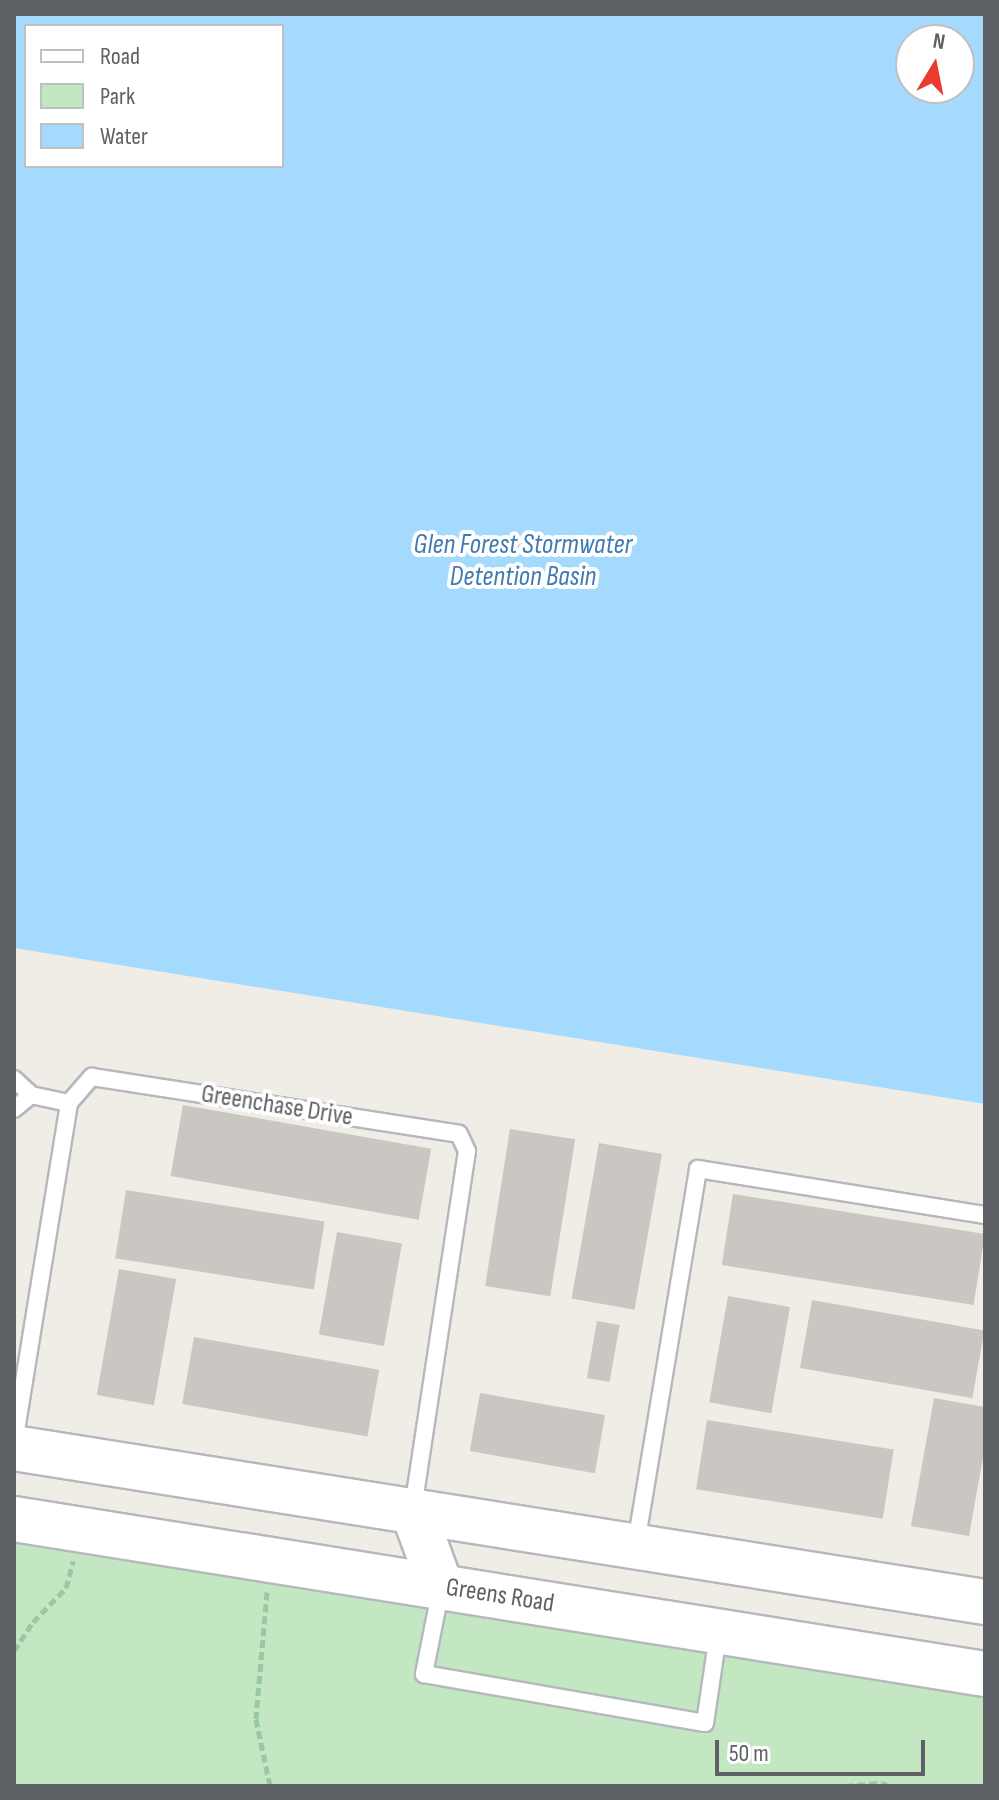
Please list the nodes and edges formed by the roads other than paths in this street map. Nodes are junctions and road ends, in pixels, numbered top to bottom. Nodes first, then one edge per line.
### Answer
1 (14, 1079) edge
2 (31, 1095) junction
3 (69, 1103) junction
4 (14, 1109) edge
5 (985, 1215) edge
6 (14, 1445) edge
7 (413, 1511) junction
8 (14, 1519) edge
9 (636, 1547) junction
10 (441, 1587) junction
11 (985, 1602) edge
12 (718, 1632) junction
13 (985, 1674) edge

1 - 2 lane
2 - 3 lane
2 - 4 lane
3 - 6 lane
3 - 7 lane, Greenchase Drive
5 - 9 lane
6 - 7 main road
7 - 9 main road
7 - 10 main road
8 - 10 main road, Greens Road
9 - 11 main road
10 - 12 main road, Greens Road
10 - 12 lane
12 - 13 main road, Greens Road

